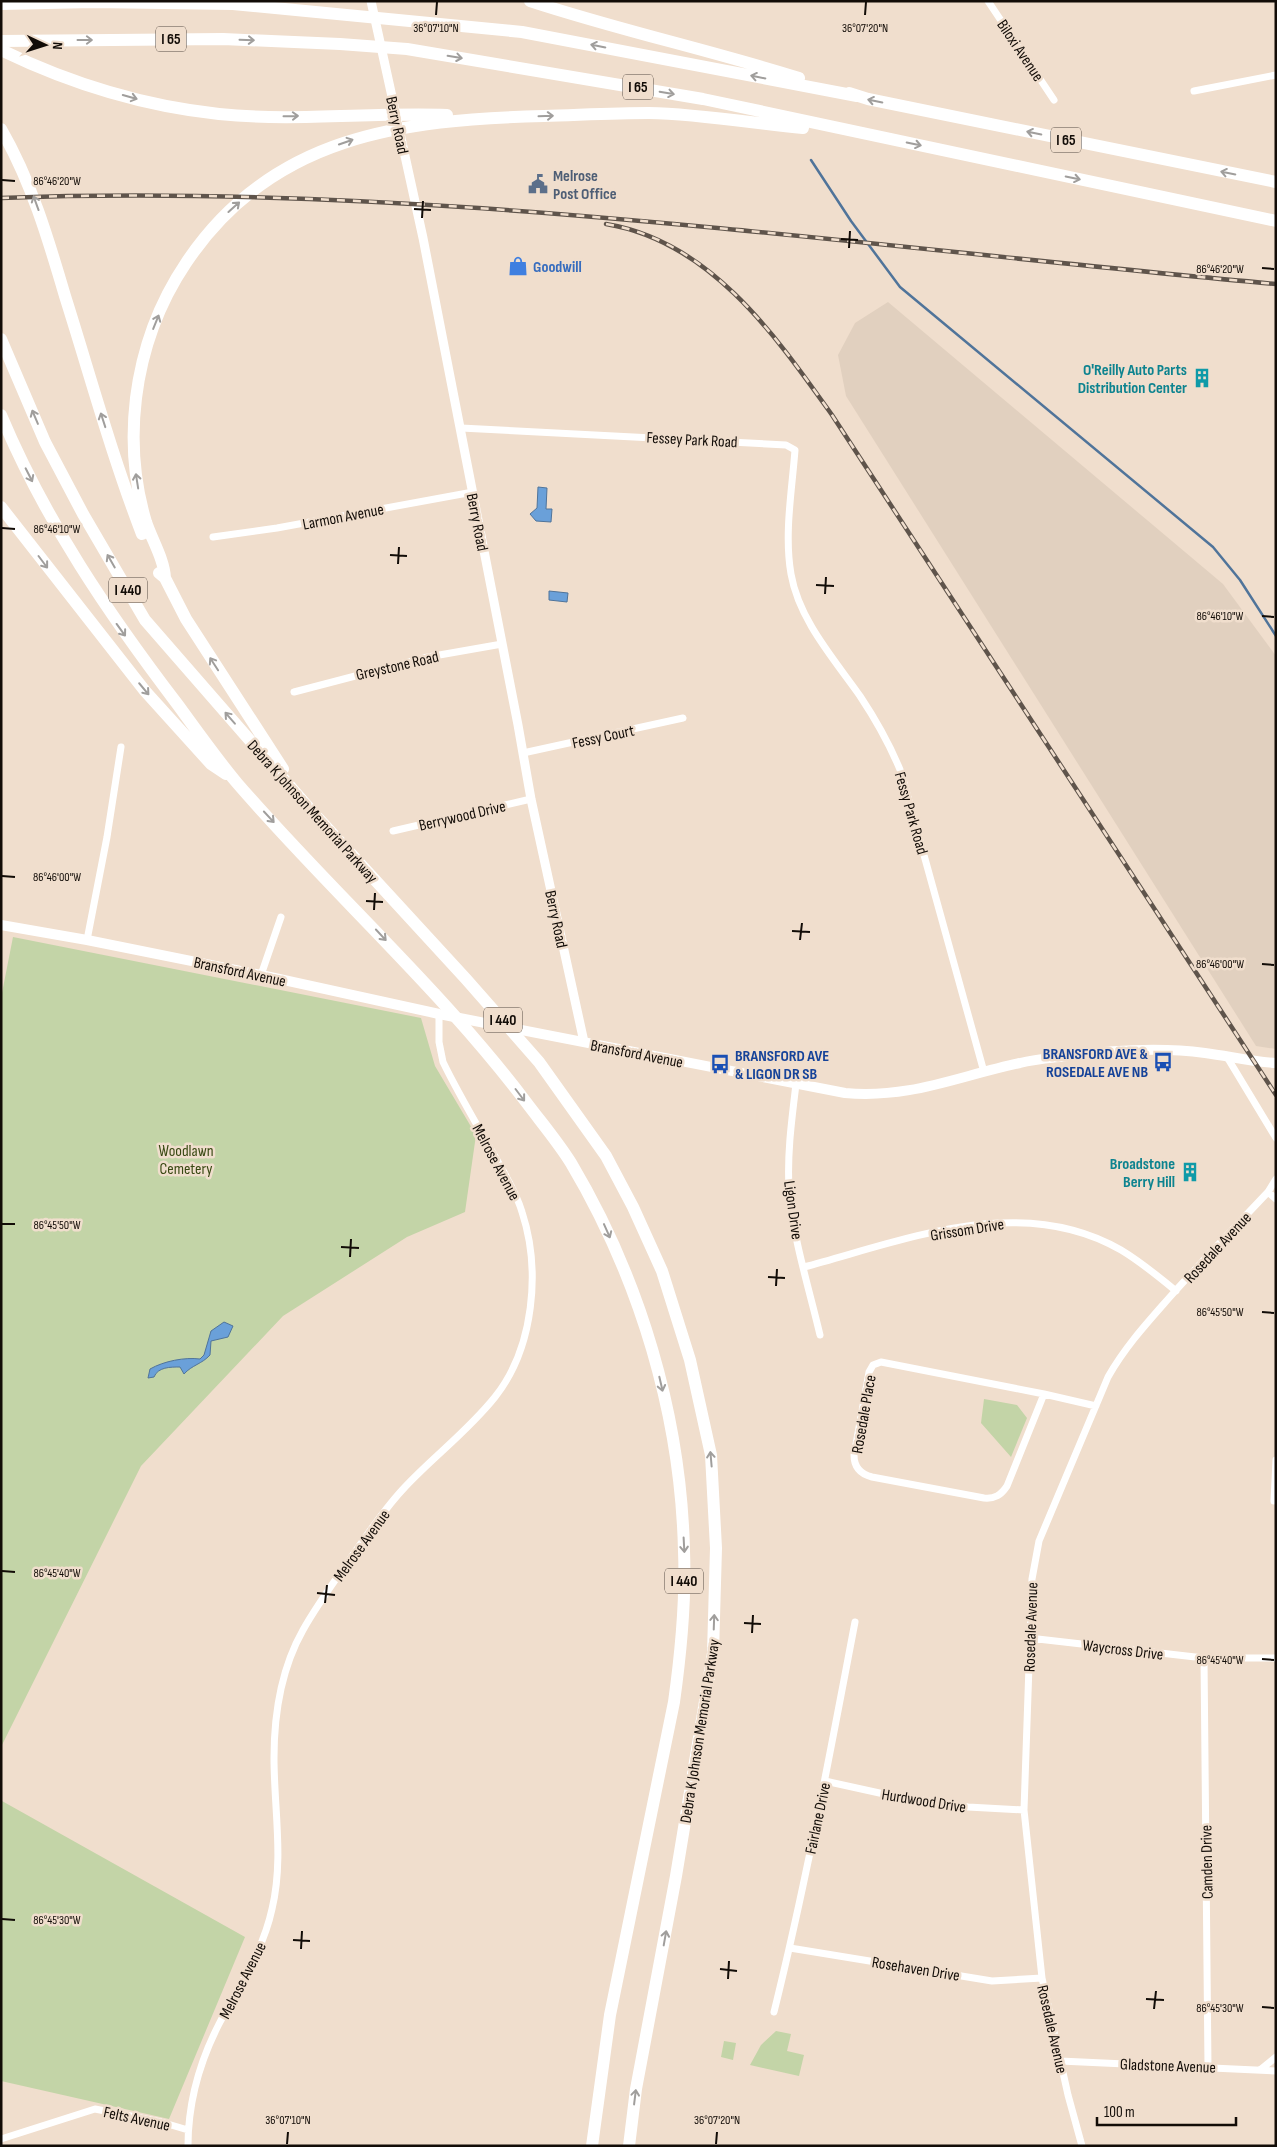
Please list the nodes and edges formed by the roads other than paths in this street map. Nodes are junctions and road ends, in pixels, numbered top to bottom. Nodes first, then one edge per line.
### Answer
1 (371, 1) edge
2 (530, 1) edge
3 (988, 1) edge
4 (1, 4) edge
5 (1, 41) edge
6 (1, 50) edge
7 (1276, 75) edge
8 (1194, 91) dead end
9 (857, 96) junction
10 (1054, 100) dead end
11 (427, 119) junction
12 (1, 129) edge
13 (866, 135) junction
14 (1276, 182) edge
15 (1276, 220) edge
16 (1, 339) edge
17 (1, 415) edge
18 (461, 428) junction
19 (473, 492) junction
20 (1, 507) edge
21 (213, 537) dead end
22 (791, 576) joint
23 (165, 578) junction
24 (502, 644) junction
25 (294, 692) dead end
26 (684, 718) dead end
27 (121, 747) dead end
28 (523, 753) junction
29 (236, 782) junction
30 (531, 799) junction
31 (308, 807) junction
32 (393, 831) dead end
33 (281, 917) dead end
34 (1, 925) edge
35 (87, 940) junction
36 (261, 975) junction
37 (439, 1014) junction
38 (584, 1042) junction
39 (1227, 1057) junction
40 (1276, 1064) edge
41 (984, 1072) junction
42 (796, 1084) junction
43 (1276, 1138) edge
44 (1276, 1179) edge
45 (1268, 1192) junction
46 (1276, 1199) edge
47 (804, 1267) junction
48 (1176, 1291) junction
49 (820, 1335) dead end
50 (1044, 1394) junction
51 (1096, 1406) junction
52 (1276, 1460) edge
53 (1274, 1501) dead end
54 (855, 1622) dead end
55 (1029, 1638) junction
56 (1204, 1658) junction
57 (1276, 1658) edge
58 (825, 1781) junction
59 (1024, 1810) junction
60 (790, 1948) junction
61 (1042, 1978) junction
62 (774, 2012) dead end
63 (1276, 2057) edge
64 (1060, 2061) junction
65 (1208, 2067) junction
66 (1260, 2070) junction
67 (1276, 2071) edge
68 (188, 2130) junction
69 (1, 2139) edge
70 (188, 2146) edge
71 (592, 2146) edge
72 (629, 2146) edge
73 (1082, 2146) edge

1 - 18 street, Berry Road
2 - 9 highway
3 - 10 street, Biloxi Avenue
9 -> 4 highway, I 65
5 -> 13 highway, I 65
6 -> 11 highway
7 - 8 street
14 -> 9 highway, I 65
11 -> 13 highway
23 -> 11 highway
23 -> 12 highway
13 -> 15 highway, I 65
31 -> 16 highway, Debra K Johnson Memorial Parkway / I 440
17 -> 29 highway, Debra K Johnson Memorial Parkway / I 440
18 - 19 street, Berry Road
18 - 22 street, Fessey Park Road
19 - 21 street, Larmon Avenue
19 - 24 street, Berry Road
20 -> 29 highway
22 - 41 street, Fessy Park Road
31 -> 23 highway
24 - 25 street, Greystone Road
24 - 28 street, Berry Road
26 - 28 street, Fessy Court
27 - 35 street
28 - 30 street, Berry Road
29 -> 71 highway, Debra K Johnson Memorial Parkway / I 440
30 - 32 street, Berrywood Drive
30 - 38 street, Berry Road
72 -> 31 highway, Debra K Johnson Memorial Parkway / I 440
33 - 36 street
34 - 35 main road, Bransford Avenue
35 - 36 main road, Bransford Avenue
36 - 37 main road, Bransford Avenue
37 - 38 main road, Bransford Avenue
37 - 68 street, Melrose Avenue
38 - 42 main road, Bransford Avenue
39 - 40 main road, Bransford Avenue
39 - 41 main road, Bransford Avenue
39 - 43 street
41 - 42 main road, Bransford Avenue
42 - 47 street, Ligon Drive
44 - 45 street, Rosedale Avenue
45 - 46 street
45 - 48 street, Rosedale Avenue
47 - 48 street, Grissom Drive
47 - 49 street, Ligon Drive
48 - 51 street, Rosedale Avenue
50 - 50 street, Rosedale Place
50 - 51 street, Rosedale Place
51 - 55 street, Rosedale Avenue
52 - 53 street
54 - 58 street, Fairlane Drive
55 - 56 street, Waycross Drive
55 - 59 street, Rosedale Avenue
56 - 57 street, Waycross Drive
56 - 65 street, Camden Drive
58 - 59 street, Hurdwood Drive
58 - 60 street, Fairlane Drive
59 - 61 street, Rosedale Avenue
60 - 61 street, Rosehaven Drive
60 - 62 street, Fairlane Drive
61 - 64 street, Rosedale Avenue
63 - 66 street
64 - 65 street, Gladstone Avenue
64 - 73 street, Rosedale Avenue
65 - 66 street, Gladstone Avenue
66 - 67 street, Gladstone Avenue
68 - 69 street, Felts Avenue
68 - 70 street, Melrose Avenue

